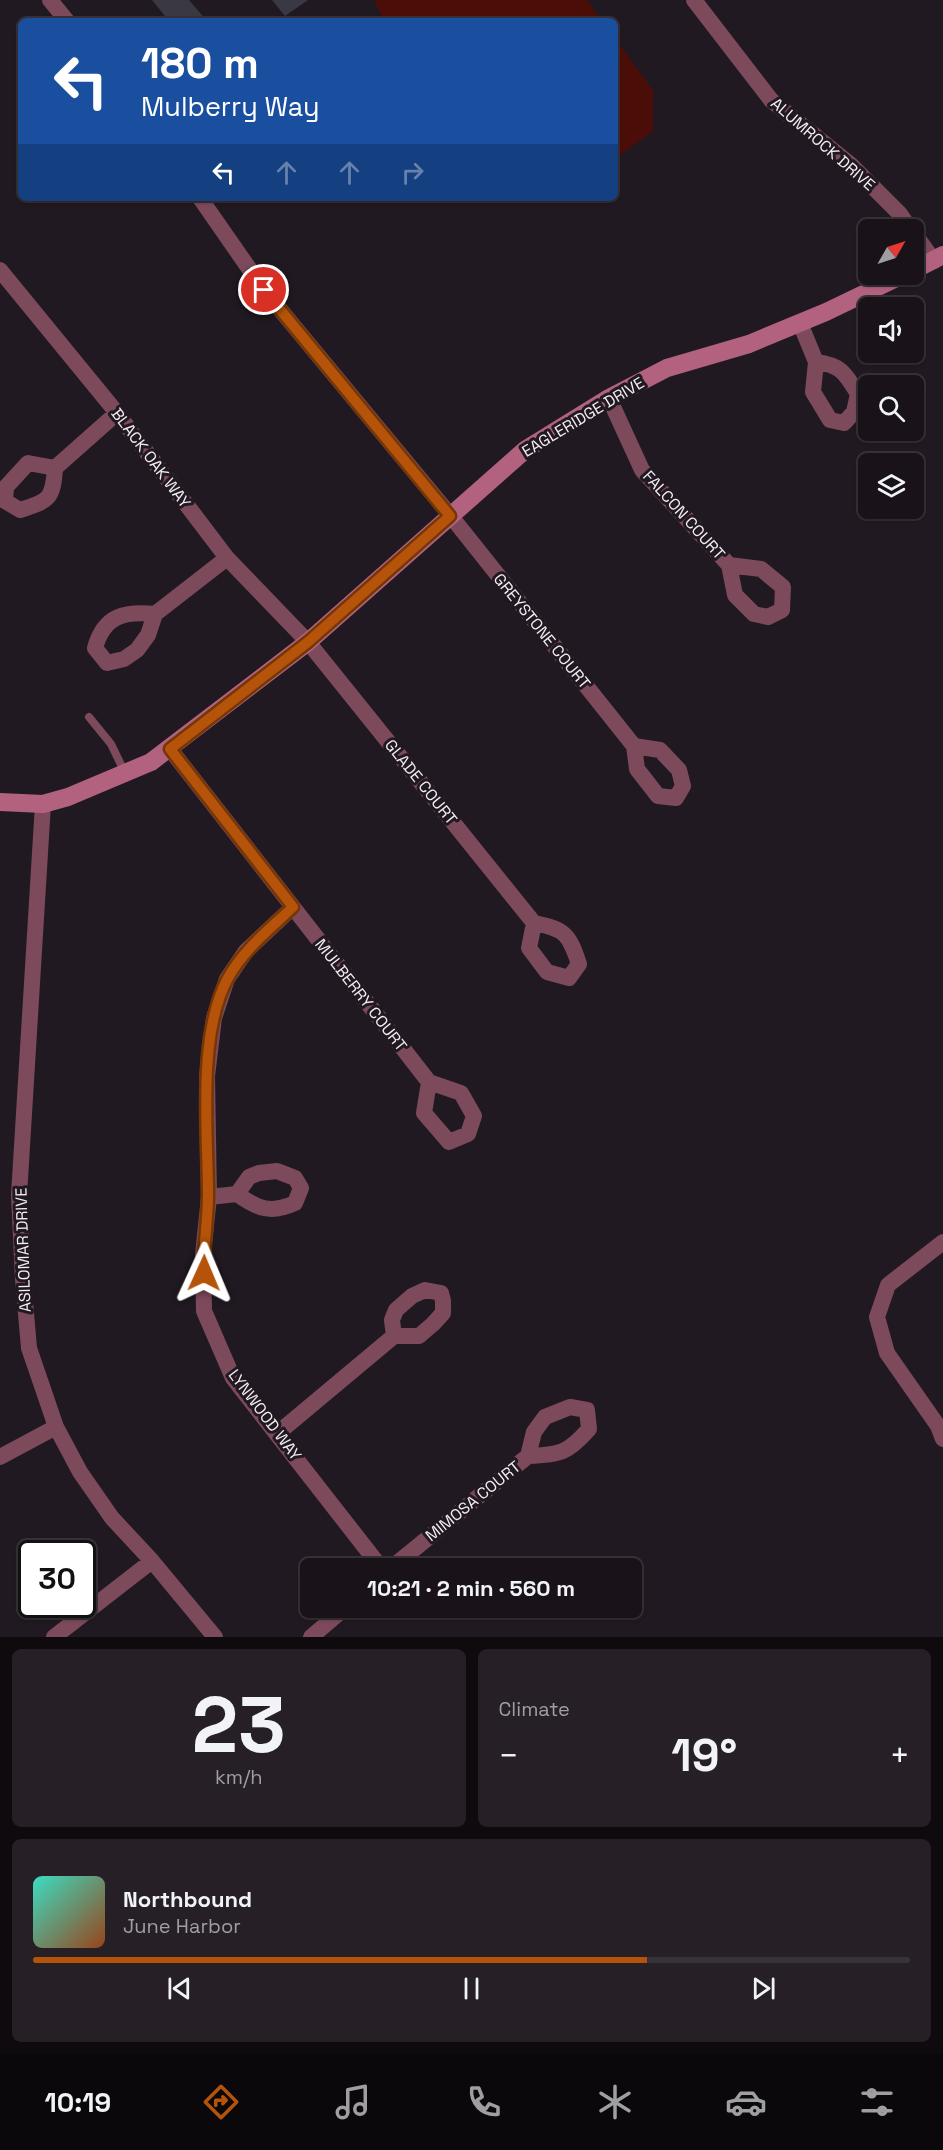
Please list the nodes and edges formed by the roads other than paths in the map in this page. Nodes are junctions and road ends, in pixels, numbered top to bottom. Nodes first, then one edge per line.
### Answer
1 (50, 0) edge
2 (694, 0) edge
3 (65, 18) edge
4 (202, 201) edge
5 (904, 219) edge
6 (924, 243) edge
7 (938, 258) edge
8 (924, 265) edge
9 (3, 280) edge
10 (881, 285) edge
11 (800, 323) junction
12 (816, 362) dead end
13 (609, 398) junction
14 (117, 412) junction
15 (55, 468) dead end
16 (450, 516) junction
17 (227, 558) junction
18 (729, 565) dead end
19 (154, 614) dead end
20 (308, 642) junction
21 (89, 717) dead end
22 (634, 746) dead end
23 (170, 749) junction
24 (125, 773) junction
25 (0, 802) edge
26 (43, 804) junction
27 (293, 907) junction
28 (534, 923) dead end
29 (429, 1082) dead end
30 (237, 1194) dead end
31 (208, 1197) junction
32 (943, 1242) edge
33 (394, 1336) dead end
34 (56, 1427) junction
35 (278, 1433) junction
36 (943, 1439) edge
37 (528, 1456) dead end
38 (0, 1457) edge
39 (374, 1558) edge
40 (403, 1558) edge
41 (152, 1561) junction
42 (333, 1618) edge
43 (54, 1637) edge
44 (215, 1637) edge
45 (311, 1637) edge

1 - 3 street
2 - 5 street, ALUMROCK DRIVE
4 - 16 street, GREYSTONE COURT
6 - 7 street, ALUMROCK DRIVE
7 - 8 street
9 - 14 street, BLACK OAK WAY
10 - 11 street, EAGLERIDGE DRIVE
11 - 12 street
11 - 13 street, EAGLERIDGE DRIVE
13 - 16 street, EAGLERIDGE DRIVE
13 - 18 street, FALCON COURT
14 - 15 street
14 - 17 street, BLACK OAK WAY
16 - 20 street, EAGLERIDGE DRIVE
16 - 22 street, GREYSTONE COURT
17 - 19 street
17 - 20 street, BLACK OAK WAY
20 - 23 street, EAGLERIDGE DRIVE
20 - 28 street, GLADE COURT
21 - 24 lane
23 - 24 street, EAGLERIDGE DRIVE
23 - 27 street, MULBERRY COURT
24 - 26 street, EAGLERIDGE DRIVE
25 - 26 street, EAGLERIDGE DRIVE
26 - 34 street, ASILOMAR DRIVE
27 - 29 street, MULBERRY COURT
27 - 31 street, LYNWOOD WAY
30 - 31 street
31 - 35 street, LYNWOOD WAY
32 - 36 street
33 - 35 street
34 - 38 street
34 - 41 street, ASILOMAR DRIVE
35 - 39 street, LYNWOOD WAY
37 - 40 street, MIMOSA COURT
41 - 43 street
41 - 44 street, ASILOMAR DRIVE
42 - 45 street

